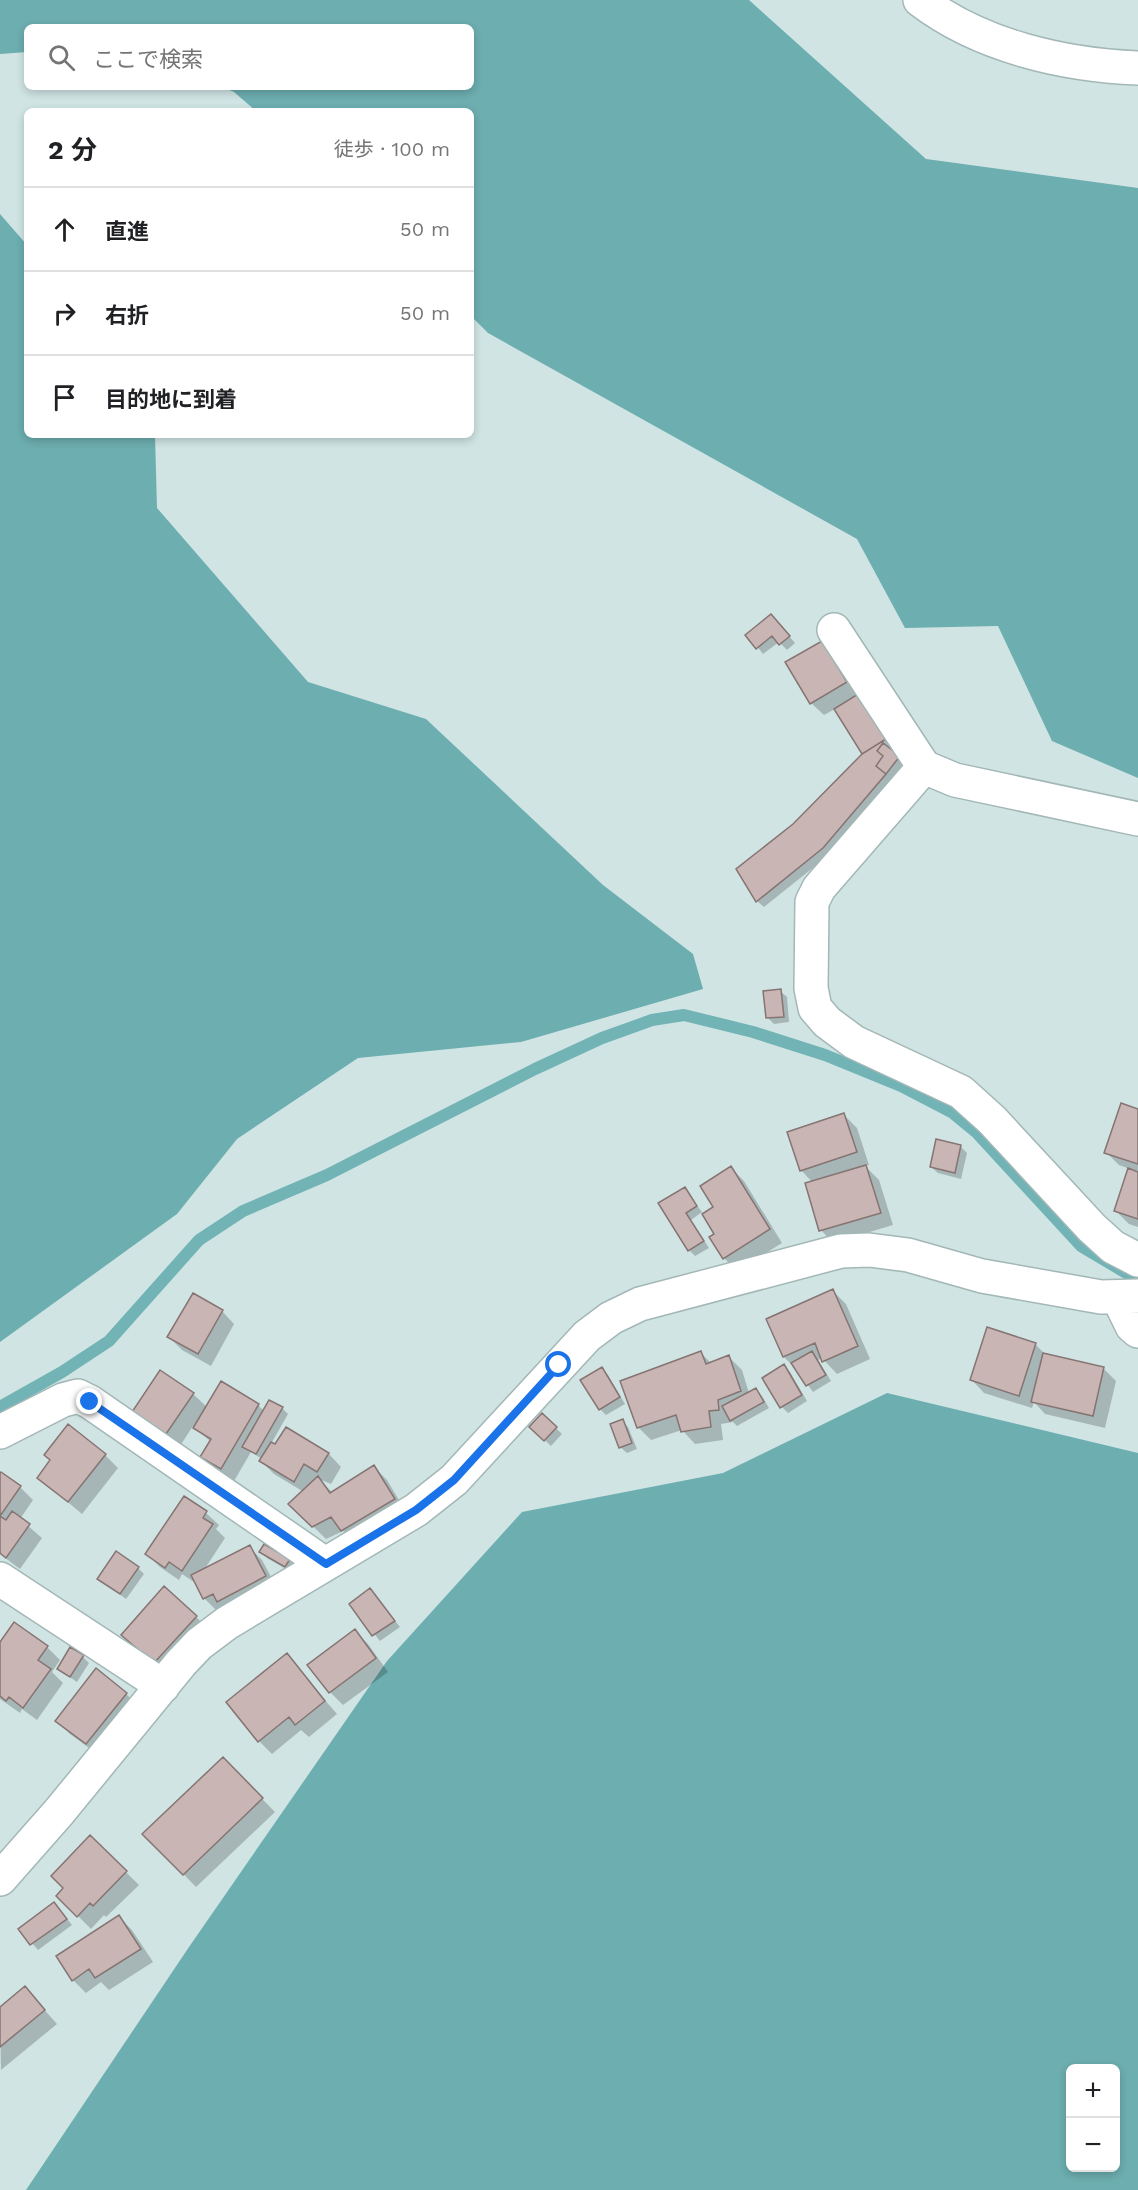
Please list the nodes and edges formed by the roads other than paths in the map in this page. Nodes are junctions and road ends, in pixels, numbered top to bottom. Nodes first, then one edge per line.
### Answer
1 (920, 0) edge
2 (1138, 68) edge
3 (834, 630) dead end
4 (924, 767) junction
5 (1138, 819) edge
6 (1138, 1260) edge
7 (1128, 1296) edge
8 (1138, 1331) edge
9 (0, 1432) edge
10 (326, 1564) junction
11 (0, 1579) edge
12 (163, 1686) junction
13 (0, 1879) edge

1 - 2 street
3 - 4 street
4 - 5 street
4 - 6 street
7 - 8 street
7 - 10 street
9 - 10 street
10 - 12 street
11 - 12 street
12 - 13 street

